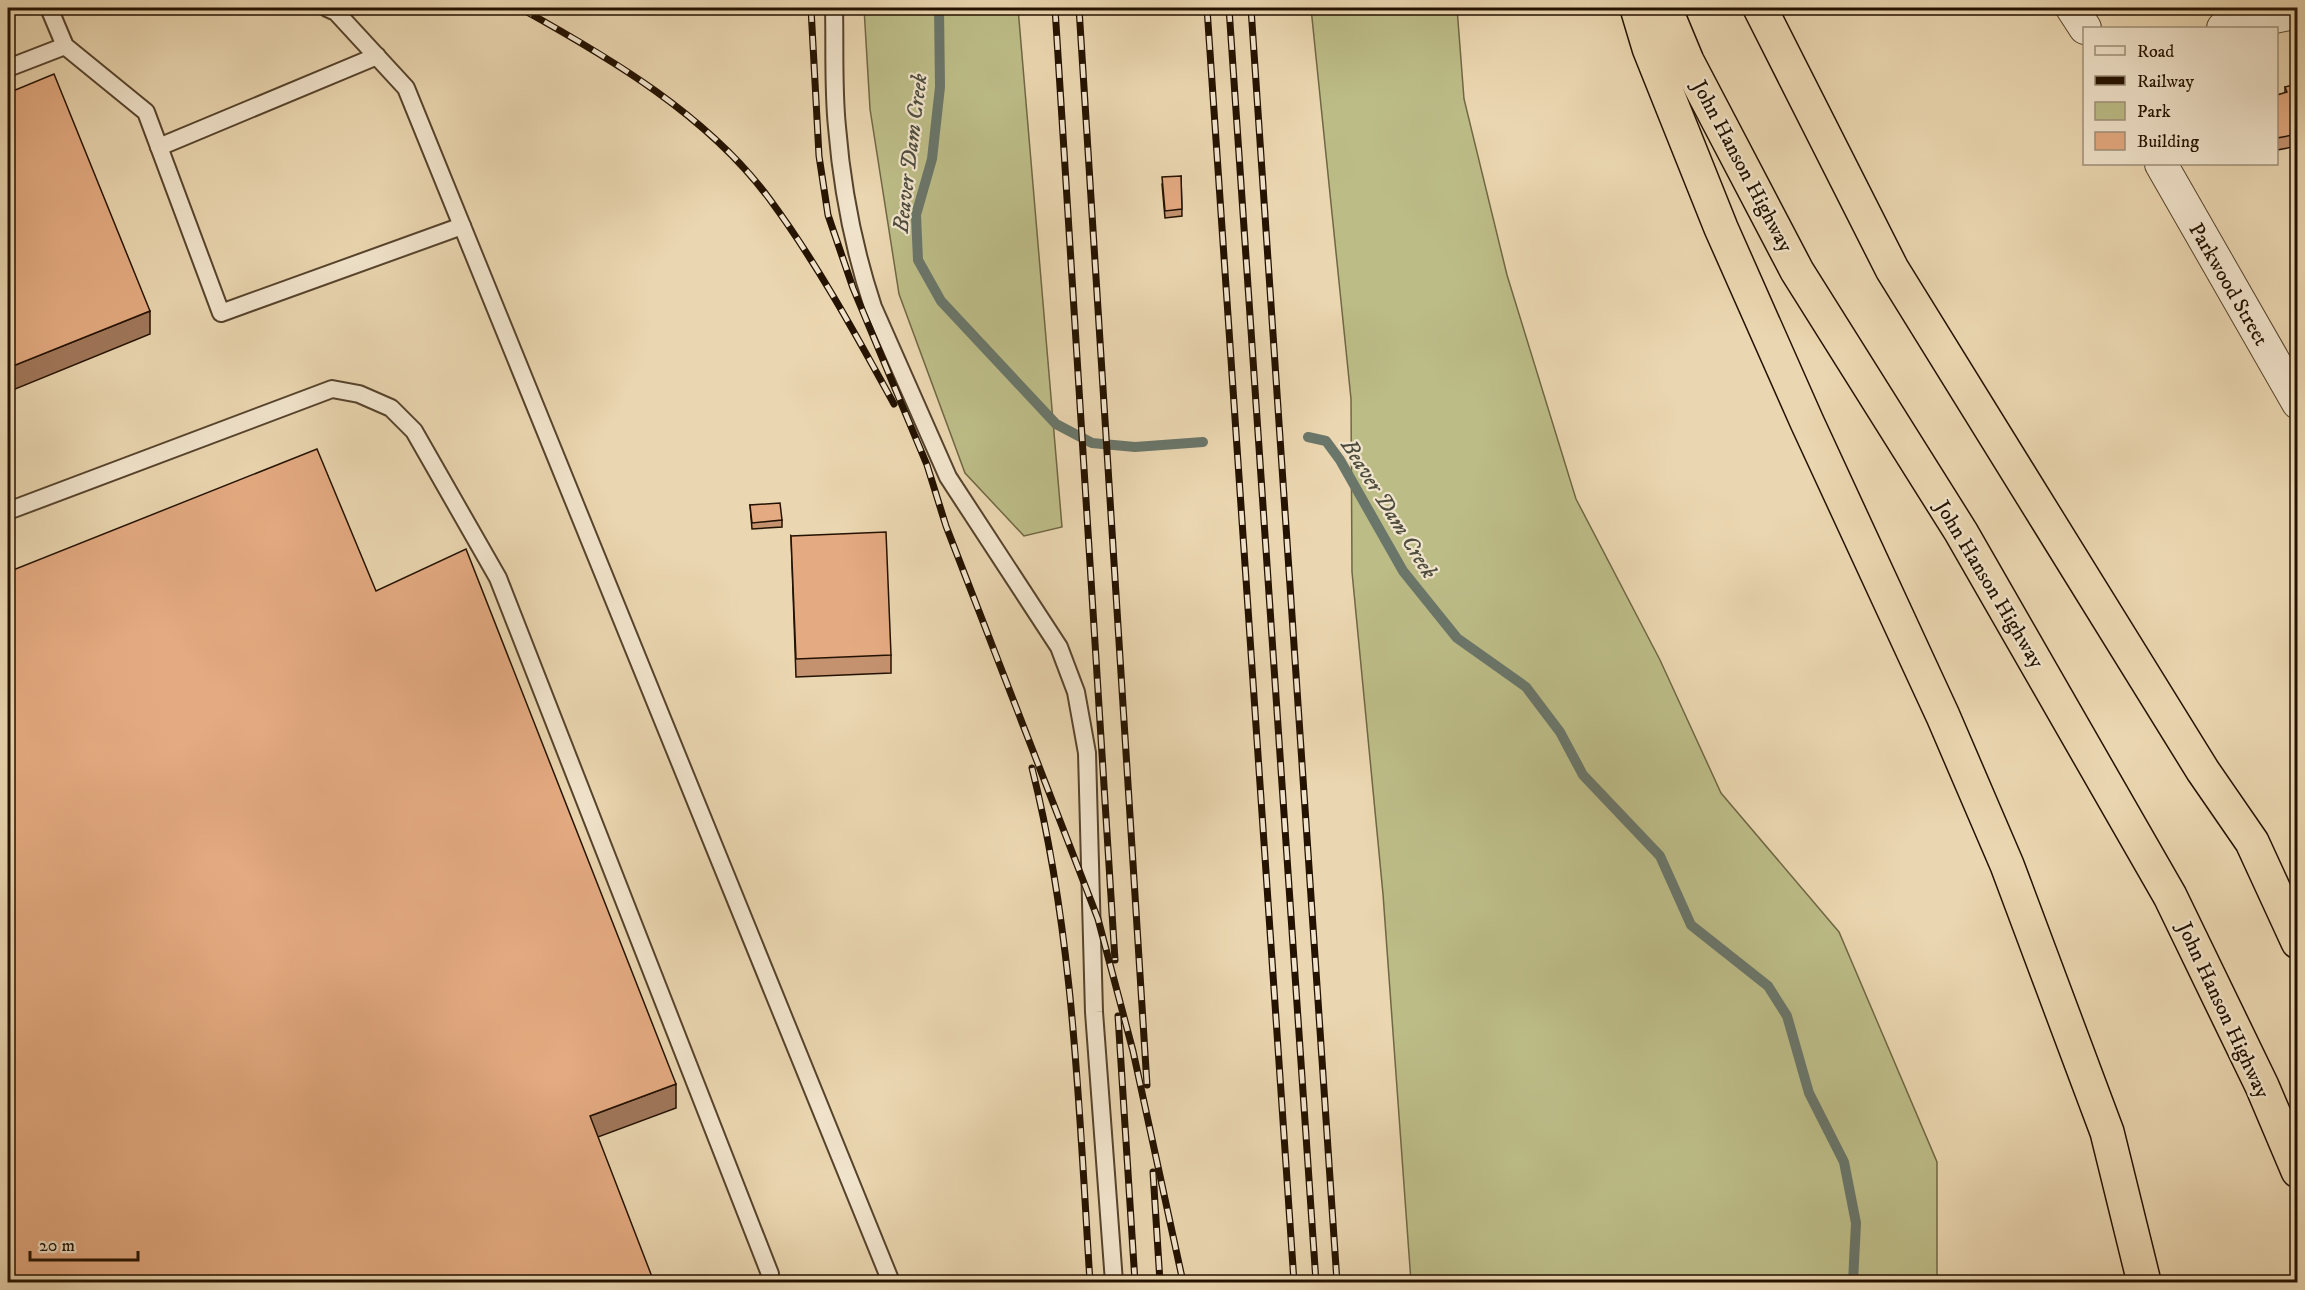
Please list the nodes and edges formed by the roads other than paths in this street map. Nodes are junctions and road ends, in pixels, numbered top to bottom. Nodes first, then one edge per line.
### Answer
1 (50, 8) edge
2 (327, 8) edge
3 (834, 8) edge
4 (1637, 8) edge
5 (1665, 8) edge
6 (1760, 8) edge
7 (2072, 8) edge
8 (2298, 12) edge
9 (2084, 27) edge
10 (2228, 27) edge
11 (65, 46) junction
12 (376, 56) junction
13 (8, 68) edge
14 (159, 147) junction
15 (2162, 165) edge
16 (462, 226) junction
17 (2298, 403) edge
18 (8, 511) edge
19 (2252, 842) junction
20 (2298, 923) edge
21 (2298, 942) edge
22 (2298, 1171) edge
23 (770, 1282) edge
24 (891, 1282) edge
25 (1114, 1282) edge
26 (2144, 1282) edge

1 - 11 lane
2 - 12 lane
3 - 25 lane
4 - 26 highway
5 - 22 highway, John Hanson Highway
6 - 19 highway
7 - 9 street
8 - 10 street
11 - 13 lane
11 - 14 lane
12 - 14 lane
12 - 16 lane
14 - 16 lane
15 - 17 street, Parkwood Street
16 - 24 lane
18 - 23 lane
19 - 20 highway
19 - 21 highway

